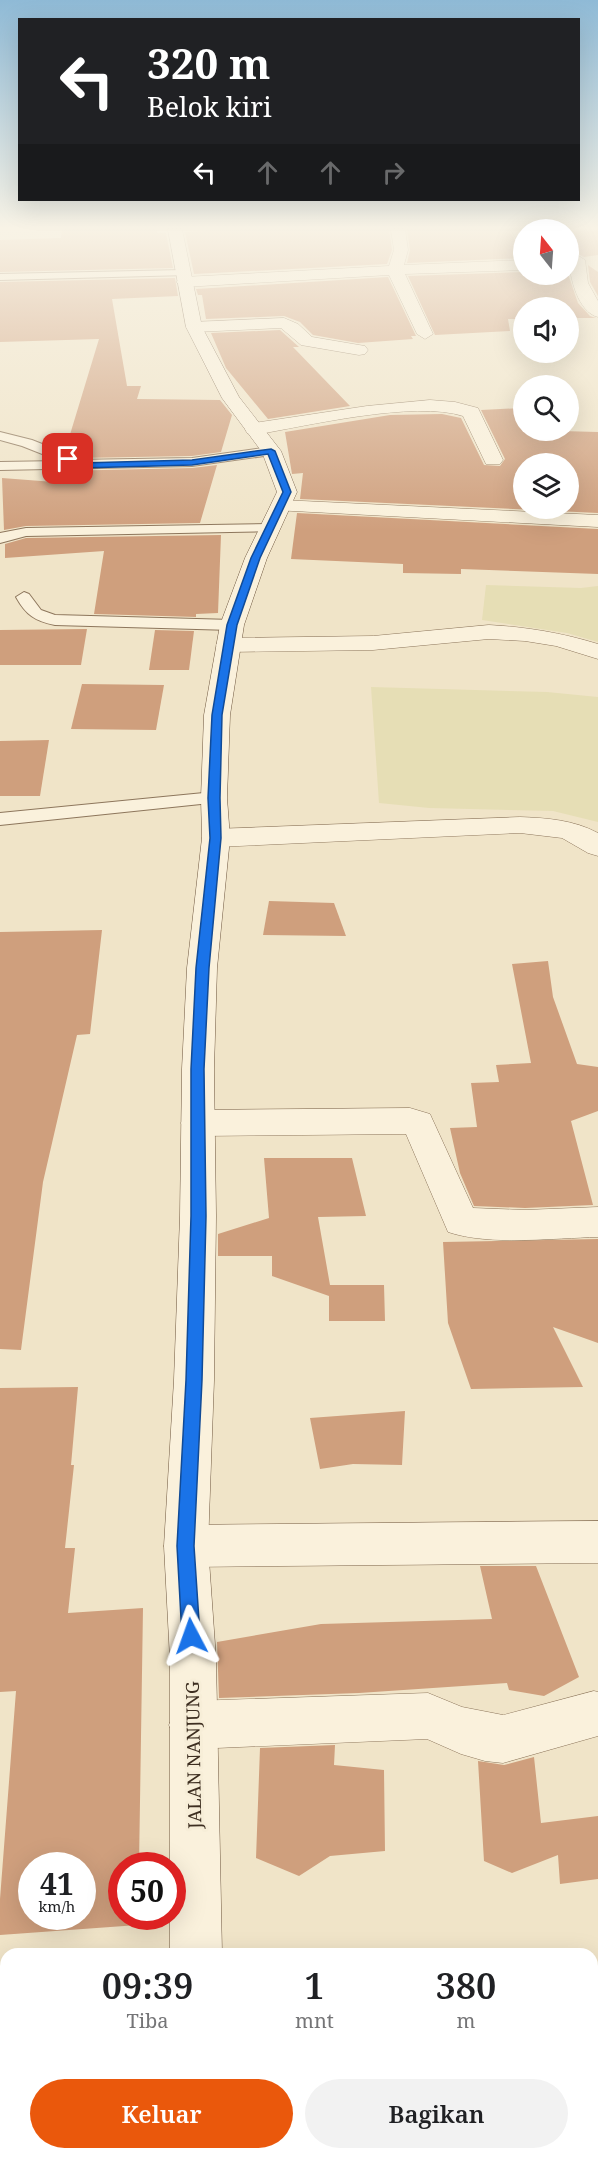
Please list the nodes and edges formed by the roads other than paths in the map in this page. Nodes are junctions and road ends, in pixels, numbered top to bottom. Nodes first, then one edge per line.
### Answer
1 (195, 330) edge
2 (297, 330) edge
3 (423, 330) edge
4 (425, 334) dead end
5 (360, 350) dead end
6 (0, 436) edge
7 (263, 440) junction
8 (493, 460) dead end
9 (80, 465) junction
10 (0, 466) edge
11 (276, 517) junction
12 (598, 521) edge
13 (0, 539) edge
14 (24, 597) dead end
15 (230, 635) junction
16 (598, 652) edge
17 (214, 798) junction
18 (0, 819) edge
19 (216, 838) junction
20 (598, 847) edge
21 (198, 1123) junction
22 (598, 1222) edge
23 (598, 1542) edge
24 (186, 1546) junction
25 (594, 1714) dead end
26 (194, 1725) junction
27 (196, 1948) edge

1 - 7 street, JALAN NANJUNG
2 - 5 street
3 - 4 street
6 - 9 lane
7 - 8 street
7 - 9 lane
7 - 11 street, JALAN NANJUNG
9 - 10 lane
11 - 12 street
11 - 13 lane
11 - 15 street, JALAN NANJUNG
14 - 15 lane
15 - 16 street
15 - 17 street, JALAN NANJUNG
17 - 18 lane
17 - 19 street, JALAN NANJUNG
19 - 20 street
19 - 21 street, JALAN NANJUNG
21 - 22 street
21 - 24 street, JALAN NANJUNG
23 - 24 street
24 - 26 street, JALAN NANJUNG
25 - 26 street
26 - 27 street, JALAN NANJUNG

